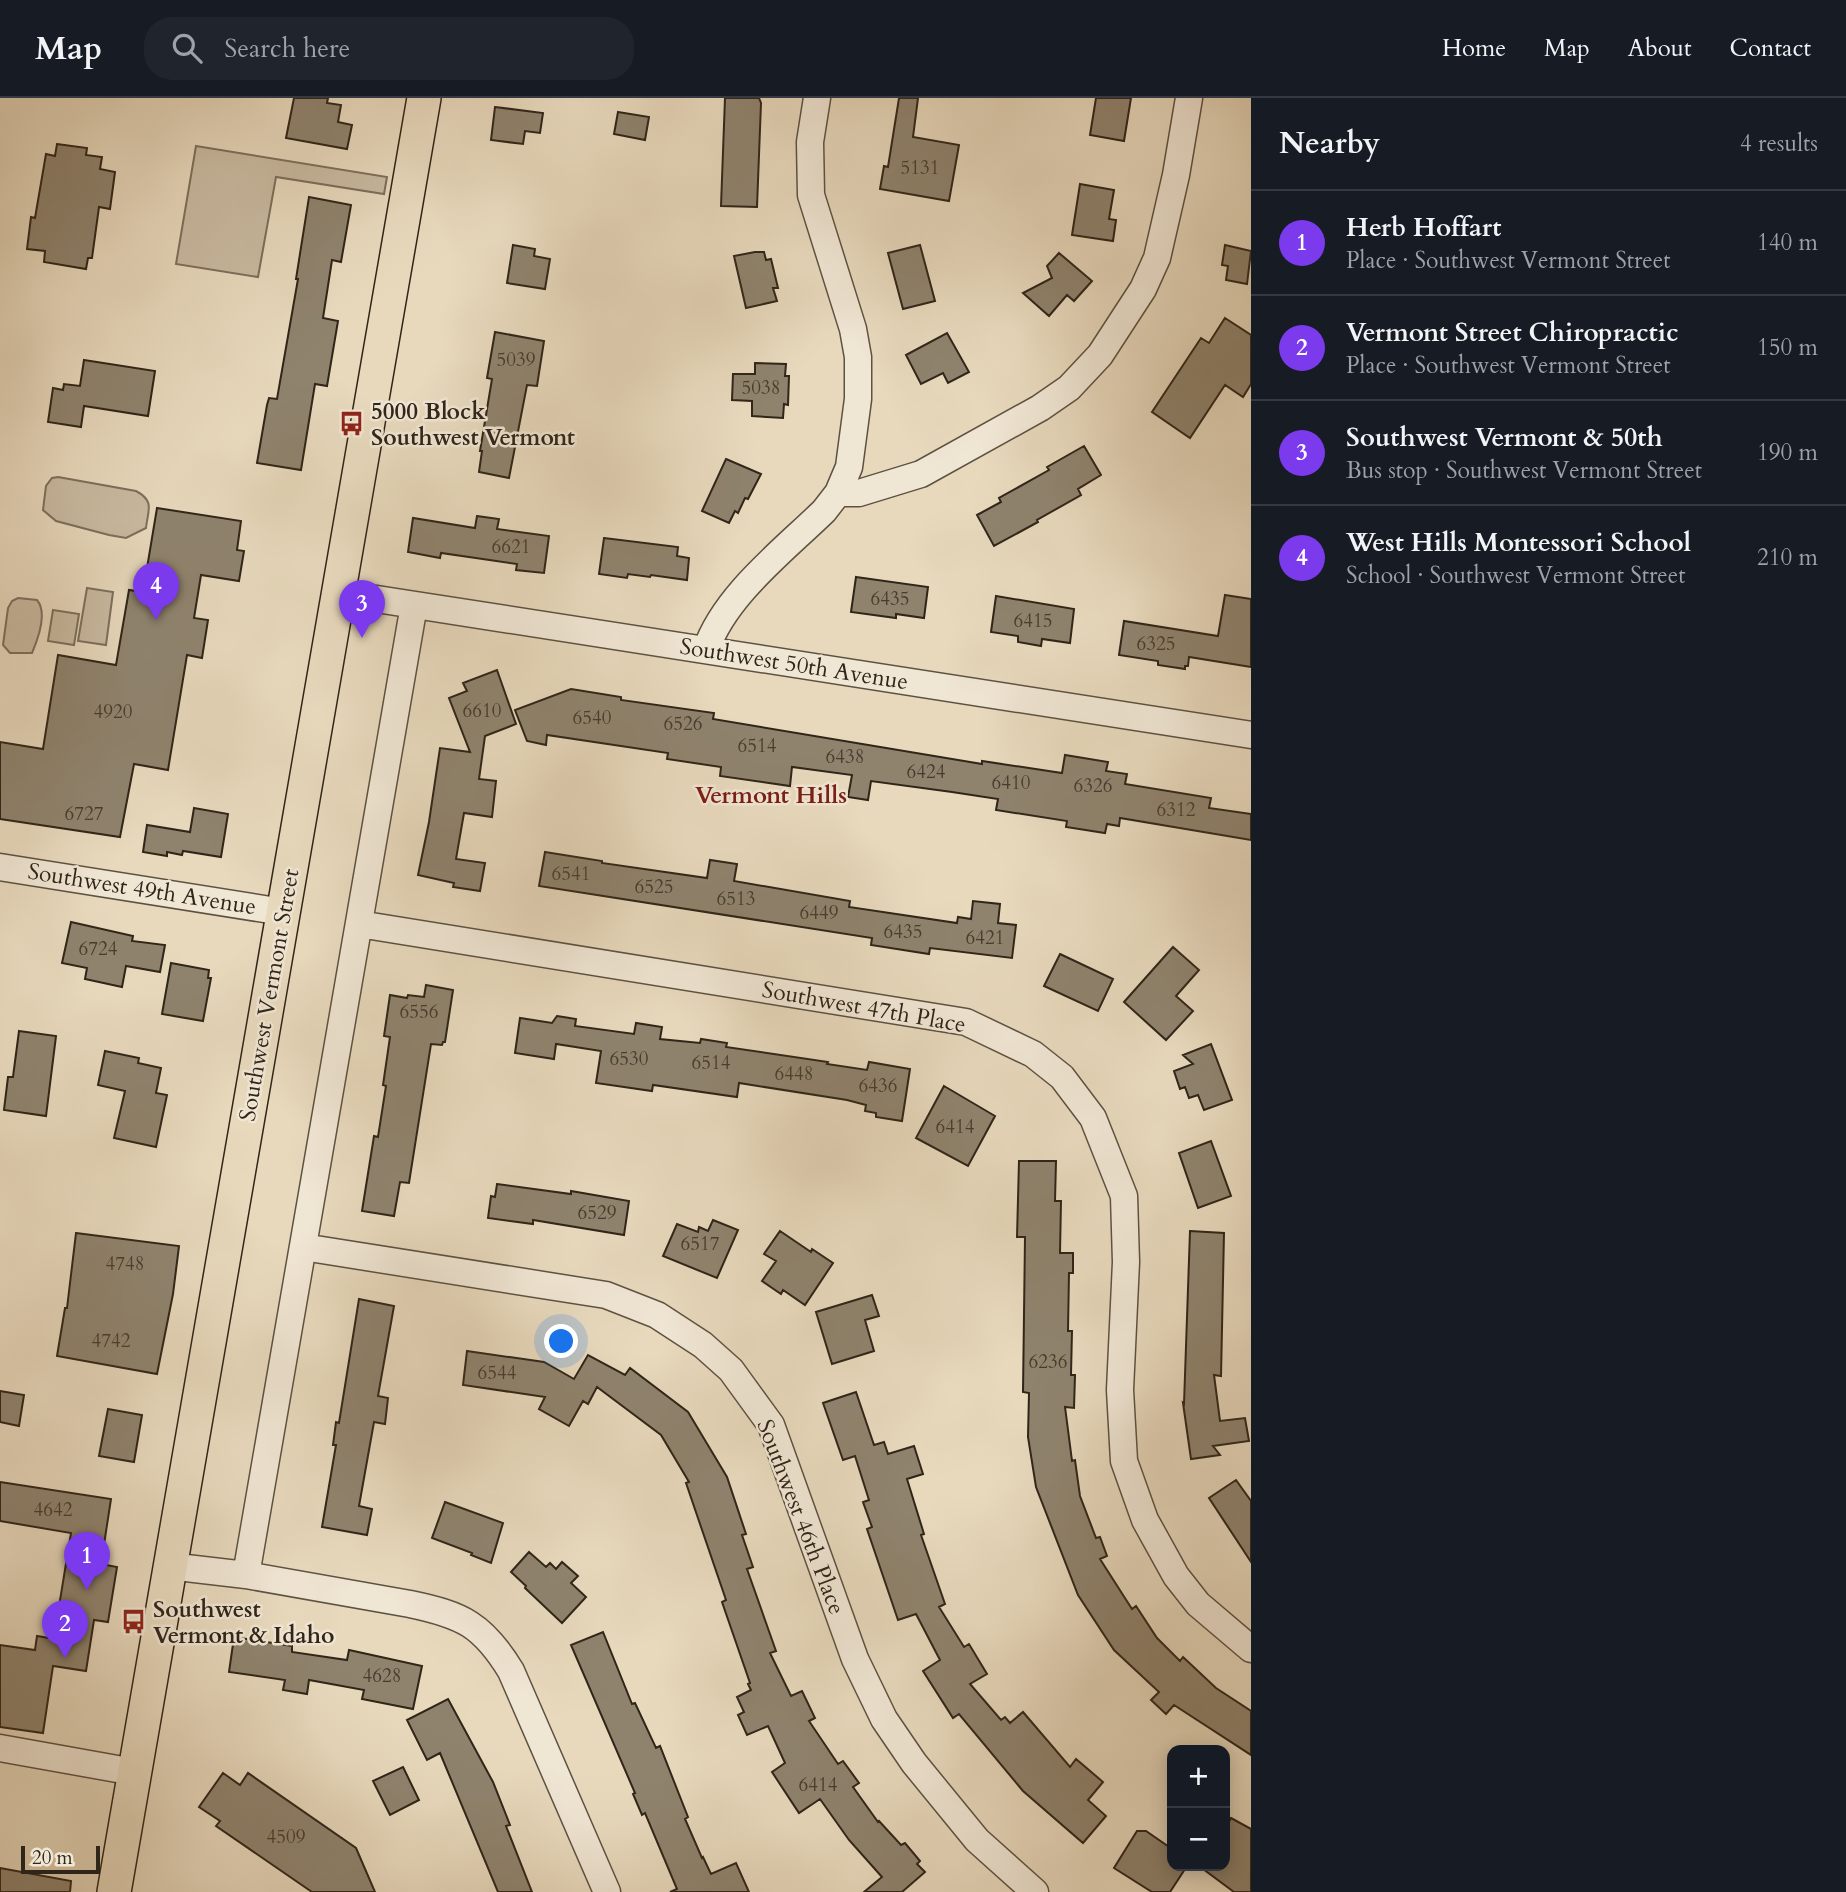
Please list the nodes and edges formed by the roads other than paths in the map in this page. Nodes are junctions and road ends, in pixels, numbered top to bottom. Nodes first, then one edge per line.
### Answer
1 (424, 98) edge
2 (817, 98) edge
3 (1189, 98) edge
4 (838, 493) junction
5 (338, 593) junction
6 (414, 605) junction
7 (706, 650) junction
8 (1251, 735) edge
9 (0, 867) edge
10 (283, 912) junction
11 (359, 924) junction
12 (303, 1247) junction
13 (169, 1566) junction
14 (246, 1575) junction
15 (1251, 1649) edge
16 (0, 1748) edge
17 (134, 1772) junction
18 (114, 1892) edge
19 (607, 1892) edge
20 (1035, 1892) edge

1 - 5 main road, Southwest Vermont Street
2 - 4 street
3 - 4 street
4 - 7 street
5 - 6 street, Southwest 50th Avenue
5 - 10 main road, Southwest Vermont Street
6 - 7 street, Southwest 50th Avenue
6 - 11 street
7 - 8 street, Southwest 50th Avenue
9 - 10 street, Southwest 49th Avenue
10 - 13 main road, Southwest Vermont Street
11 - 12 street
11 - 15 street, Southwest 47th Place
12 - 14 street
12 - 20 street, Southwest 46th Place
13 - 14 street
13 - 17 main road, Southwest Vermont Street
14 - 19 street
16 - 17 street
17 - 18 main road, Southwest Vermont Street

